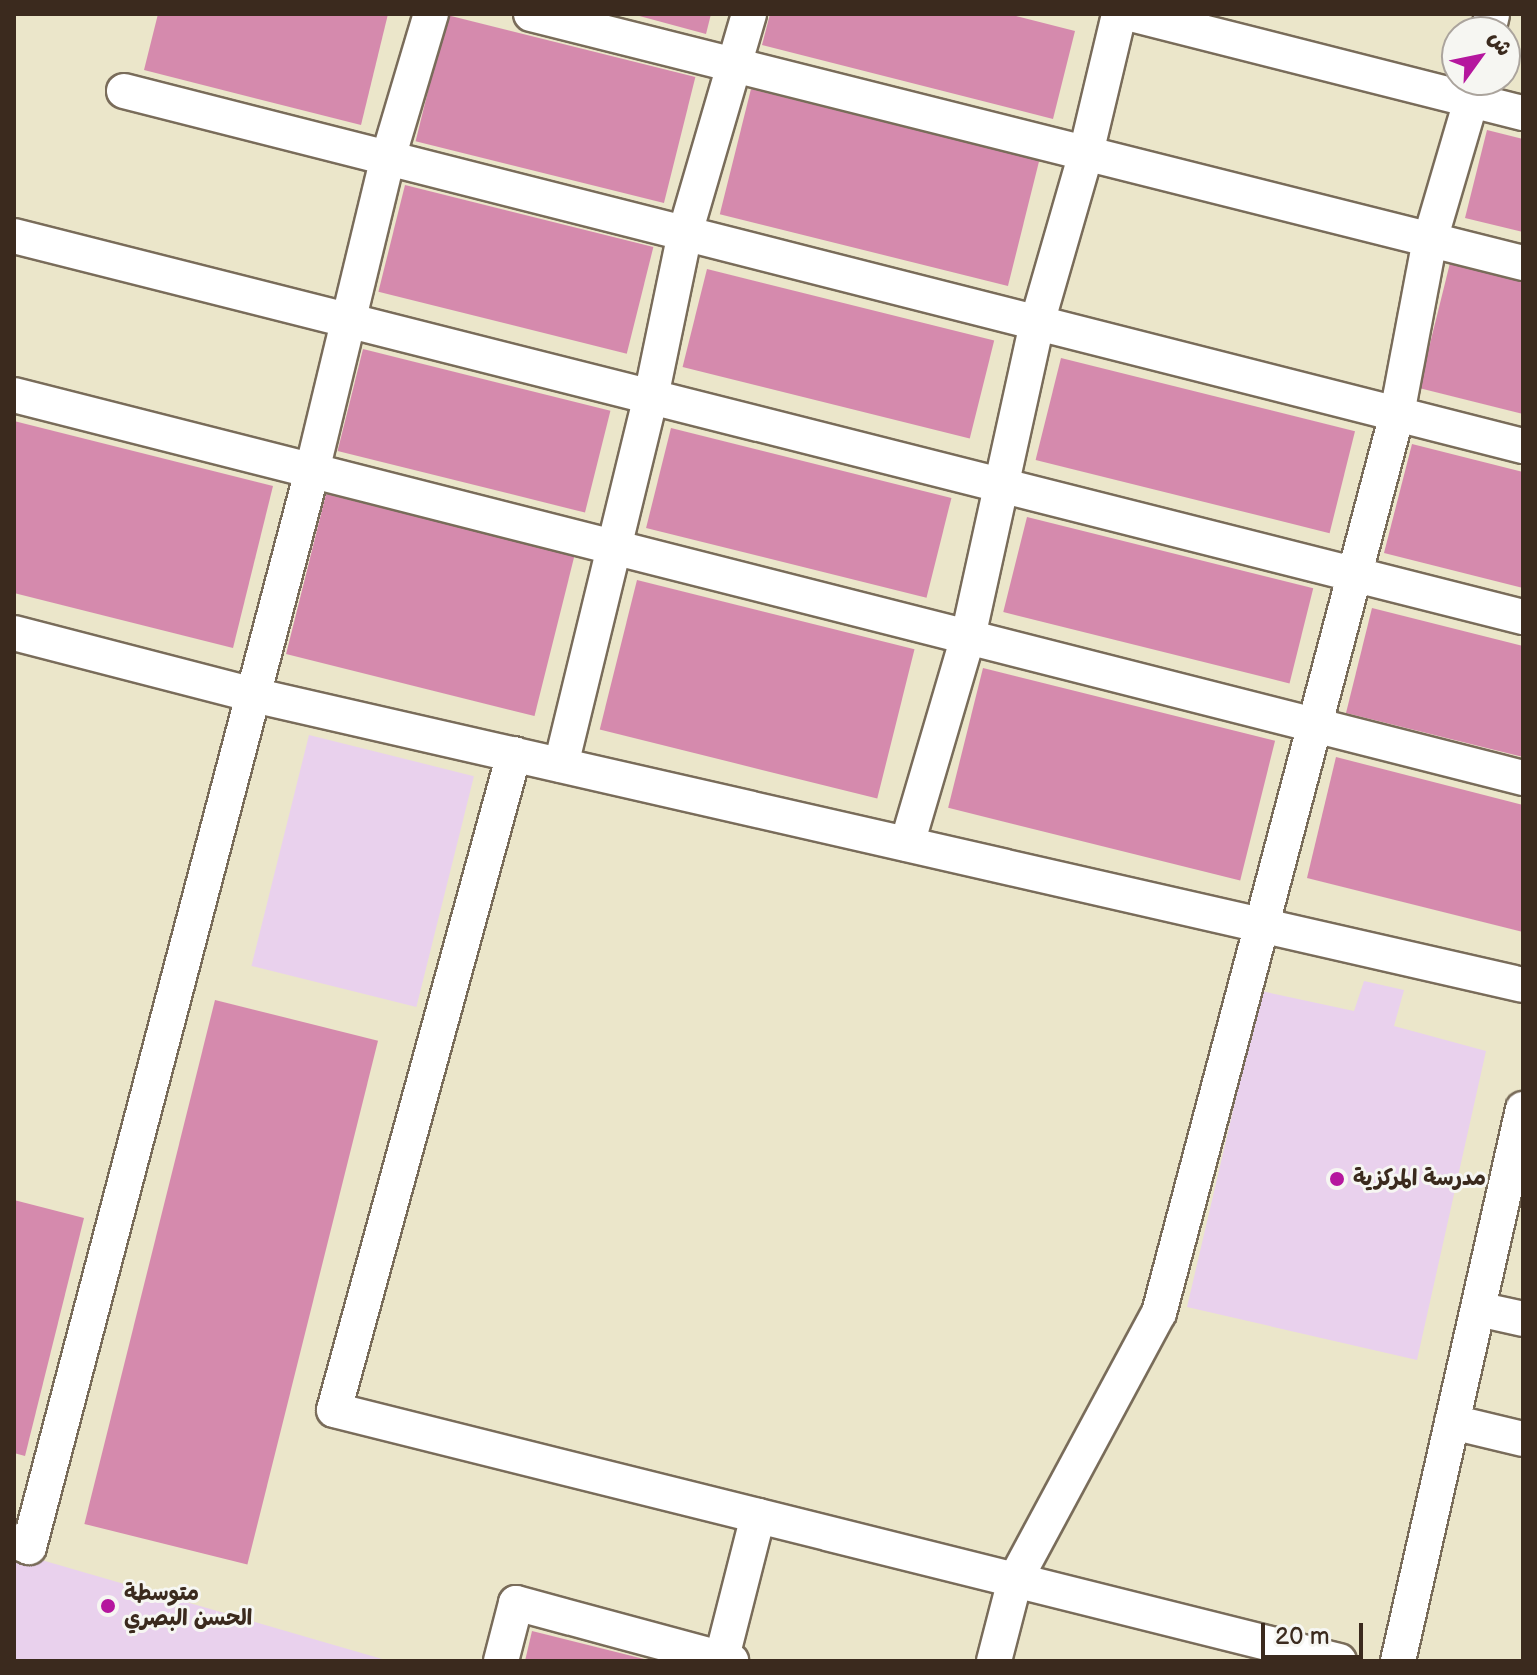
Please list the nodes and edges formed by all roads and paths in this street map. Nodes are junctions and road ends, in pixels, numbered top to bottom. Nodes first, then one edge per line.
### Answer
1 (431, 14) edge
2 (531, 14) edge
3 (749, 14) edge
4 (1119, 14) edge
5 (1131, 14) edge
6 (737, 66) junction
7 (1441, 83) edge
8 (124, 91) dead end
9 (1472, 96) edge
10 (1487, 96) edge
11 (1523, 113) edge
12 (1086, 153) junction
13 (388, 158) junction
14 (685, 233) junction
15 (14, 236) edge
16 (1430, 240) junction
17 (1523, 263) edge
18 (349, 321) junction
19 (1037, 323) junction
20 (14, 395) edge
21 (651, 397) junction
22 (1397, 414) junction
23 (1523, 446) edge
24 (312, 471) junction
25 (1002, 485) junction
26 (614, 548) junction
27 (1356, 574) junction
28 (1523, 617) edge
29 (14, 633) edge
30 (968, 637) junction
31 (253, 695) junction
32 (1312, 725) junction
33 (514, 754) junction
34 (561, 765) junction
35 (1523, 778) edge
36 (907, 844) junction
37 (1264, 926) junction
38 (1523, 985) edge
39 (1523, 1109) edge
40 (1518, 1152) edge
41 (1478, 1309) junction
42 (1523, 1319) edge
43 (1452, 1422) junction
44 (1523, 1439) edge
45 (758, 1516) junction
46 (14, 1541) edge
47 (1015, 1580) junction
48 (725, 1660) edge
49 (501, 1661) edge
50 (994, 1661) edge
51 (1339, 1661) edge
52 (1398, 1661) edge

1 - 13 street
2 - 6 street
3 - 6 street
4 - 12 street
5 - 7 street
6 - 12 street
6 - 14 street
8 - 13 street
9 - 16 street
10 - 11 street
12 - 16 street
12 - 19 street
13 - 14 street
13 - 18 street
14 - 19 street
14 - 21 street
15 - 18 street
16 - 17 street
16 - 22 street
18 - 21 street
18 - 24 street
19 - 22 street
19 - 25 street
20 - 24 street
21 - 25 street
21 - 26 street
22 - 23 street
22 - 27 street
24 - 26 street
24 - 31 street
25 - 27 street
25 - 30 street
26 - 30 street
26 - 34 street
27 - 28 street
27 - 32 street
29 - 31 street
30 - 32 street
30 - 36 street
31 - 33 street
31 - 46 street
32 - 35 street
32 - 37 street
33 - 34 street
33 - 45 street
34 - 36 street
36 - 37 street
37 - 38 street
37 - 47 street
39 - 40 street
40 - 41 street
41 - 42 street
41 - 43 street
43 - 44 street
43 - 52 street
45 - 47 street
45 - 48 street
47 - 50 street
47 - 51 street
48 - 49 street

